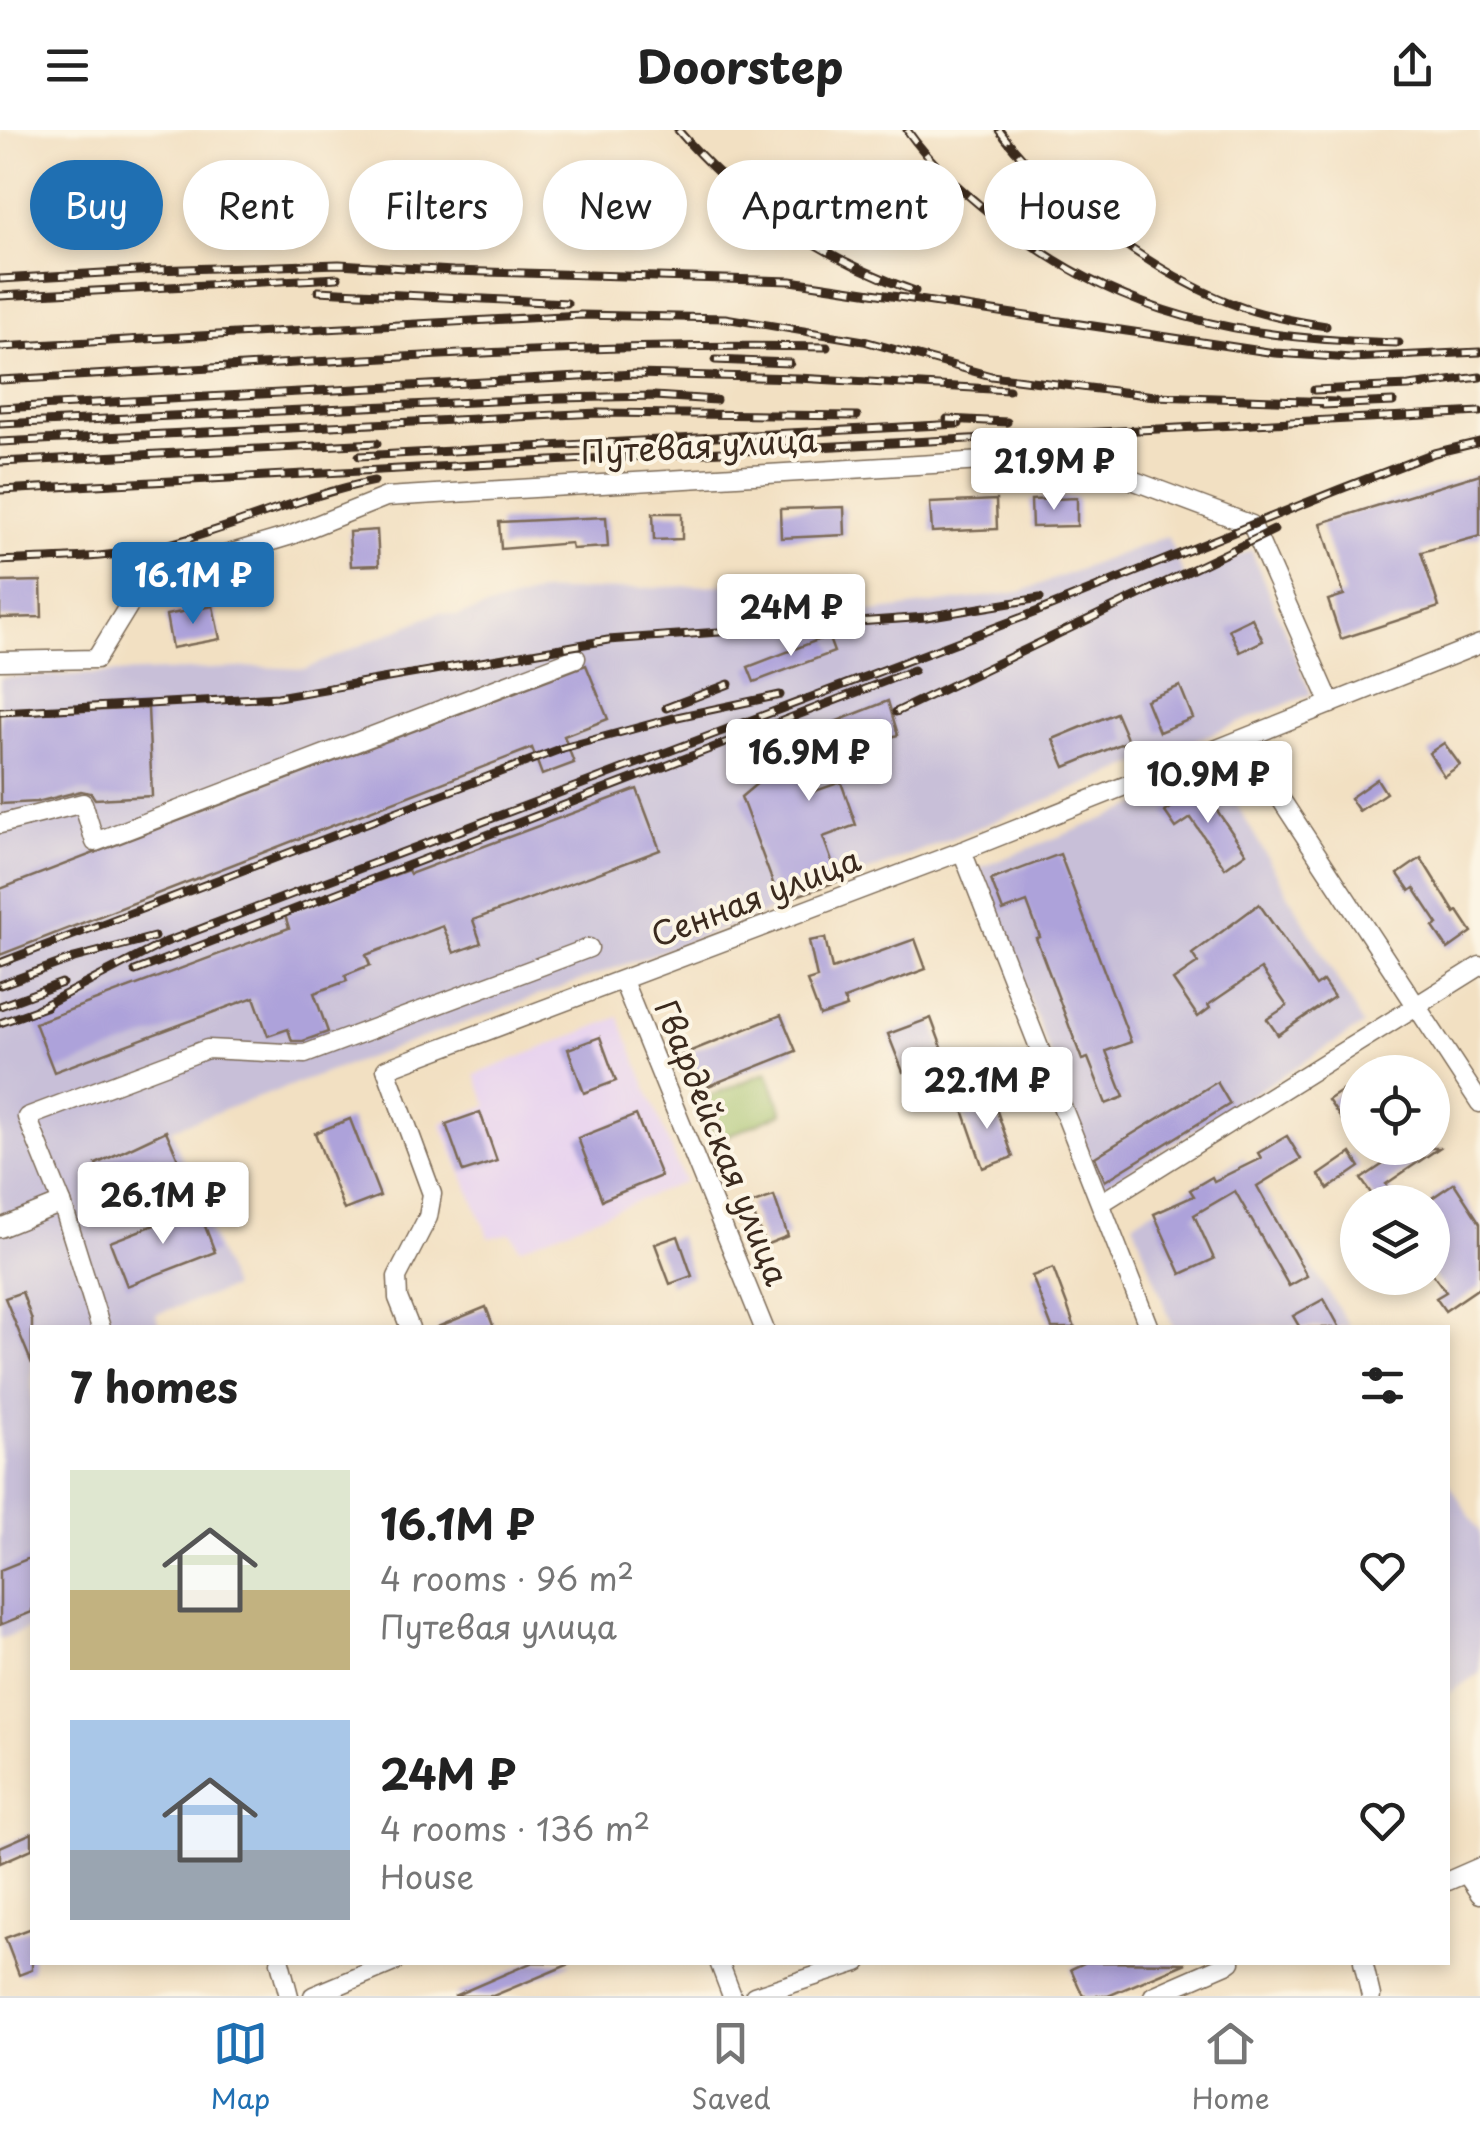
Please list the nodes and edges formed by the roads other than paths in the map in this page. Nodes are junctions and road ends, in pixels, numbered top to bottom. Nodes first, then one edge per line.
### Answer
1 (1480, 644) edge
2 (576, 658) dead end
3 (0, 662) edge
4 (1331, 704) junction
5 (1242, 740) junction
6 (0, 824) edge
7 (962, 851) junction
8 (589, 948) dead end
9 (1480, 966) edge
10 (623, 982) junction
11 (1416, 1008) junction
12 (1480, 1103) edge
13 (62, 1203) junction
14 (1100, 1203) junction
15 (0, 1228) edge
16 (100, 1325) edge
17 (409, 1325) edge
18 (763, 1325) edge
19 (1148, 1325) edge
20 (1473, 1871) edge
21 (1480, 1894) edge
22 (281, 1965) edge
23 (387, 1965) edge
24 (720, 1965) edge
25 (849, 1965) edge
26 (1225, 1965) edge
27 (1364, 1965) edge
28 (289, 1996) edge
29 (313, 1996) edge
30 (732, 1996) edge
31 (754, 1996) edge
32 (1153, 1996) edge
33 (1371, 1996) edge

1 - 4 street, Сенная улица
2 - 6 street
3 - 4 street, Путевая улица
4 - 5 street, Сенная улица
5 - 7 street, Сенная улица
5 - 11 street
7 - 10 street, Сенная улица
7 - 14 street
8 - 13 street
9 - 11 street
10 - 17 street, Сенная улица
10 - 18 street, Гвардейская улица
11 - 12 street
11 - 14 street
13 - 15 street
13 - 16 street
14 - 19 street
20 - 21 street
22 - 28 street
23 - 29 street
24 - 30 street
25 - 31 street
26 - 32 street
27 - 33 street

